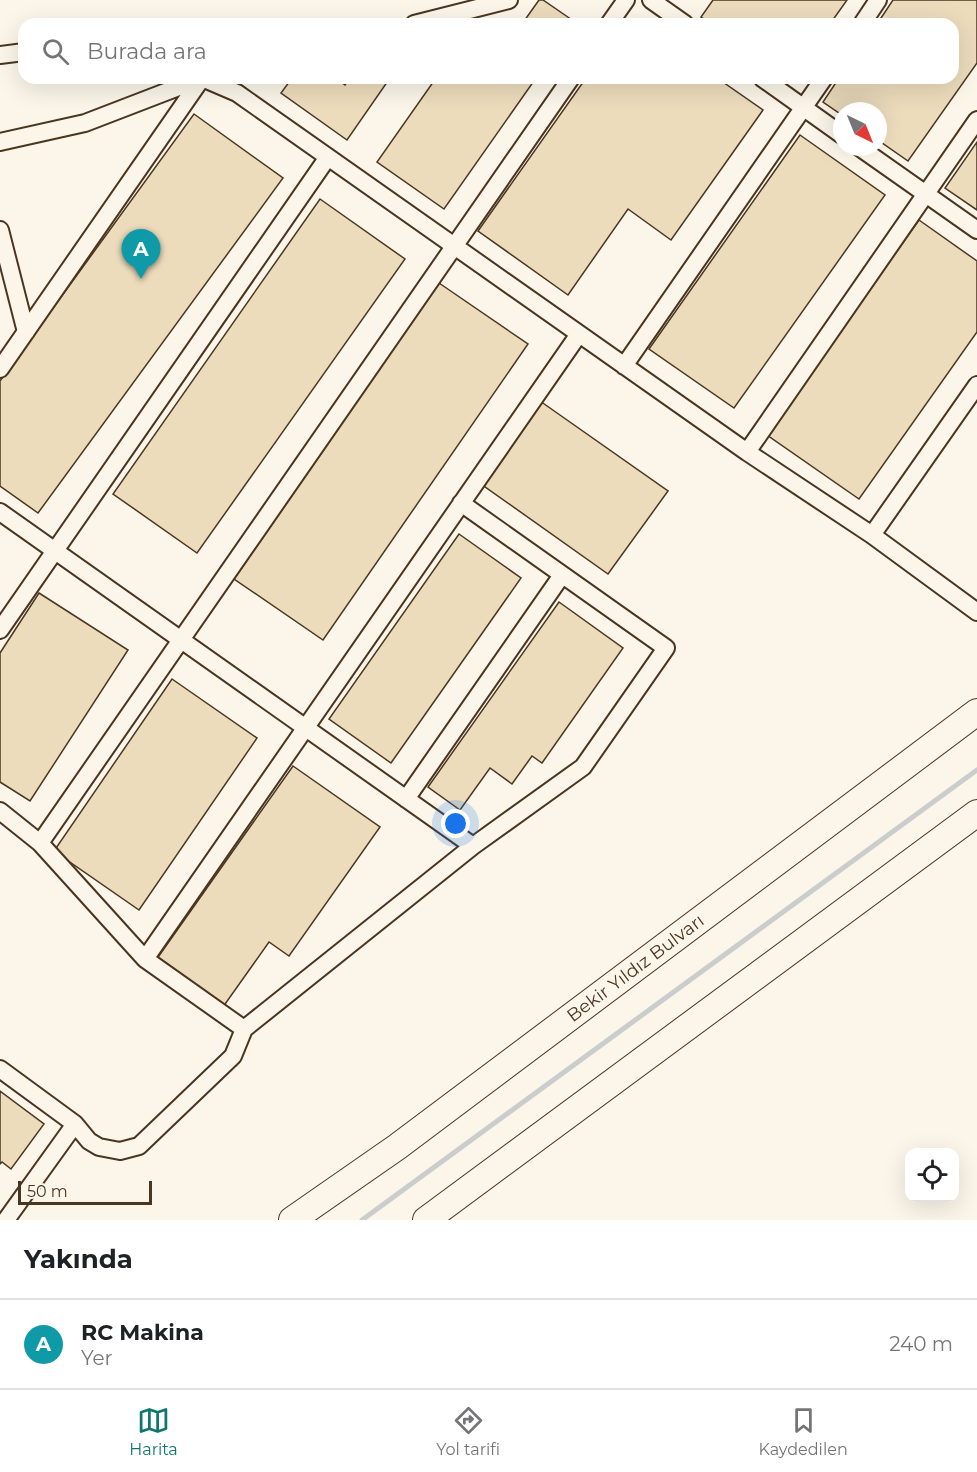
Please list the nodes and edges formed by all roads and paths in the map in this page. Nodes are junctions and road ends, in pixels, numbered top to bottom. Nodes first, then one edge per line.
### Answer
1 (509, 0) edge
2 (626, 0) edge
3 (651, 0) edge
4 (878, 0) edge
5 (438, 18) edge
6 (613, 18) edge
7 (676, 18) edge
8 (866, 18) edge
9 (18, 53) edge
10 (0, 55) edge
11 (186, 84) edge
12 (198, 84) edge
13 (216, 84) edge
14 (567, 84) edge
15 (770, 84) edge
16 (820, 84) edge
17 (804, 108) junction
18 (977, 120) edge
19 (833, 129) edge
20 (0, 142) edge
21 (873, 156) edge
22 (328, 157) junction
23 (926, 194) junction
24 (0, 230) edge
25 (977, 230) edge
26 (455, 246) junction
27 (26, 332) junction
28 (579, 334) junction
29 (624, 366) junction
30 (0, 369) edge
31 (977, 385) edge
32 (747, 452) junction
33 (461, 503) junction
34 (0, 512) edge
35 (872, 535) junction
36 (55, 551) junction
37 (562, 575) junction
38 (977, 612) edge
39 (0, 630) edge
40 (181, 640) junction
41 (977, 712) edge
42 (305, 728) junction
43 (406, 799) junction
44 (0, 811) edge
45 (977, 813) edge
46 (40, 843) junction
47 (473, 846) junction
48 (145, 959) junction
49 (244, 1029) junction
50 (0, 1069) edge
51 (75, 1124) junction
52 (6, 1220) edge
53 (292, 1220) edge
54 (426, 1220) edge

1 - 5 street
2 - 6 street
3 - 7 street
4 - 8 street
9 - 10 street
11 - 20 street
12 - 27 street
13 - 22 street
14 - 26 street
15 - 17 street
16 - 17 street
17 - 19 street
17 - 29 street
18 - 23 street
21 - 23 street
22 - 26 street
22 - 36 street
23 - 25 street
23 - 32 street
24 - 27 street
26 - 28 street
26 - 40 street
27 - 30 street
28 - 29 street
28 - 33 street
29 - 32 street
31 - 35 street
32 - 35 street
33 - 37 street
33 - 42 street
34 - 36 street
35 - 38 street
36 - 39 street
36 - 40 street
37 - 43 street
37 - 47 street
40 - 42 street
40 - 46 street
41 - 53 main road, Bekir Yıldız Bulvarı
42 - 43 street
42 - 48 street
43 - 47 street
44 - 46 street
45 - 54 main road
46 - 48 street
47 - 49 street
48 - 49 street
49 - 51 street
50 - 51 street
51 - 52 street

